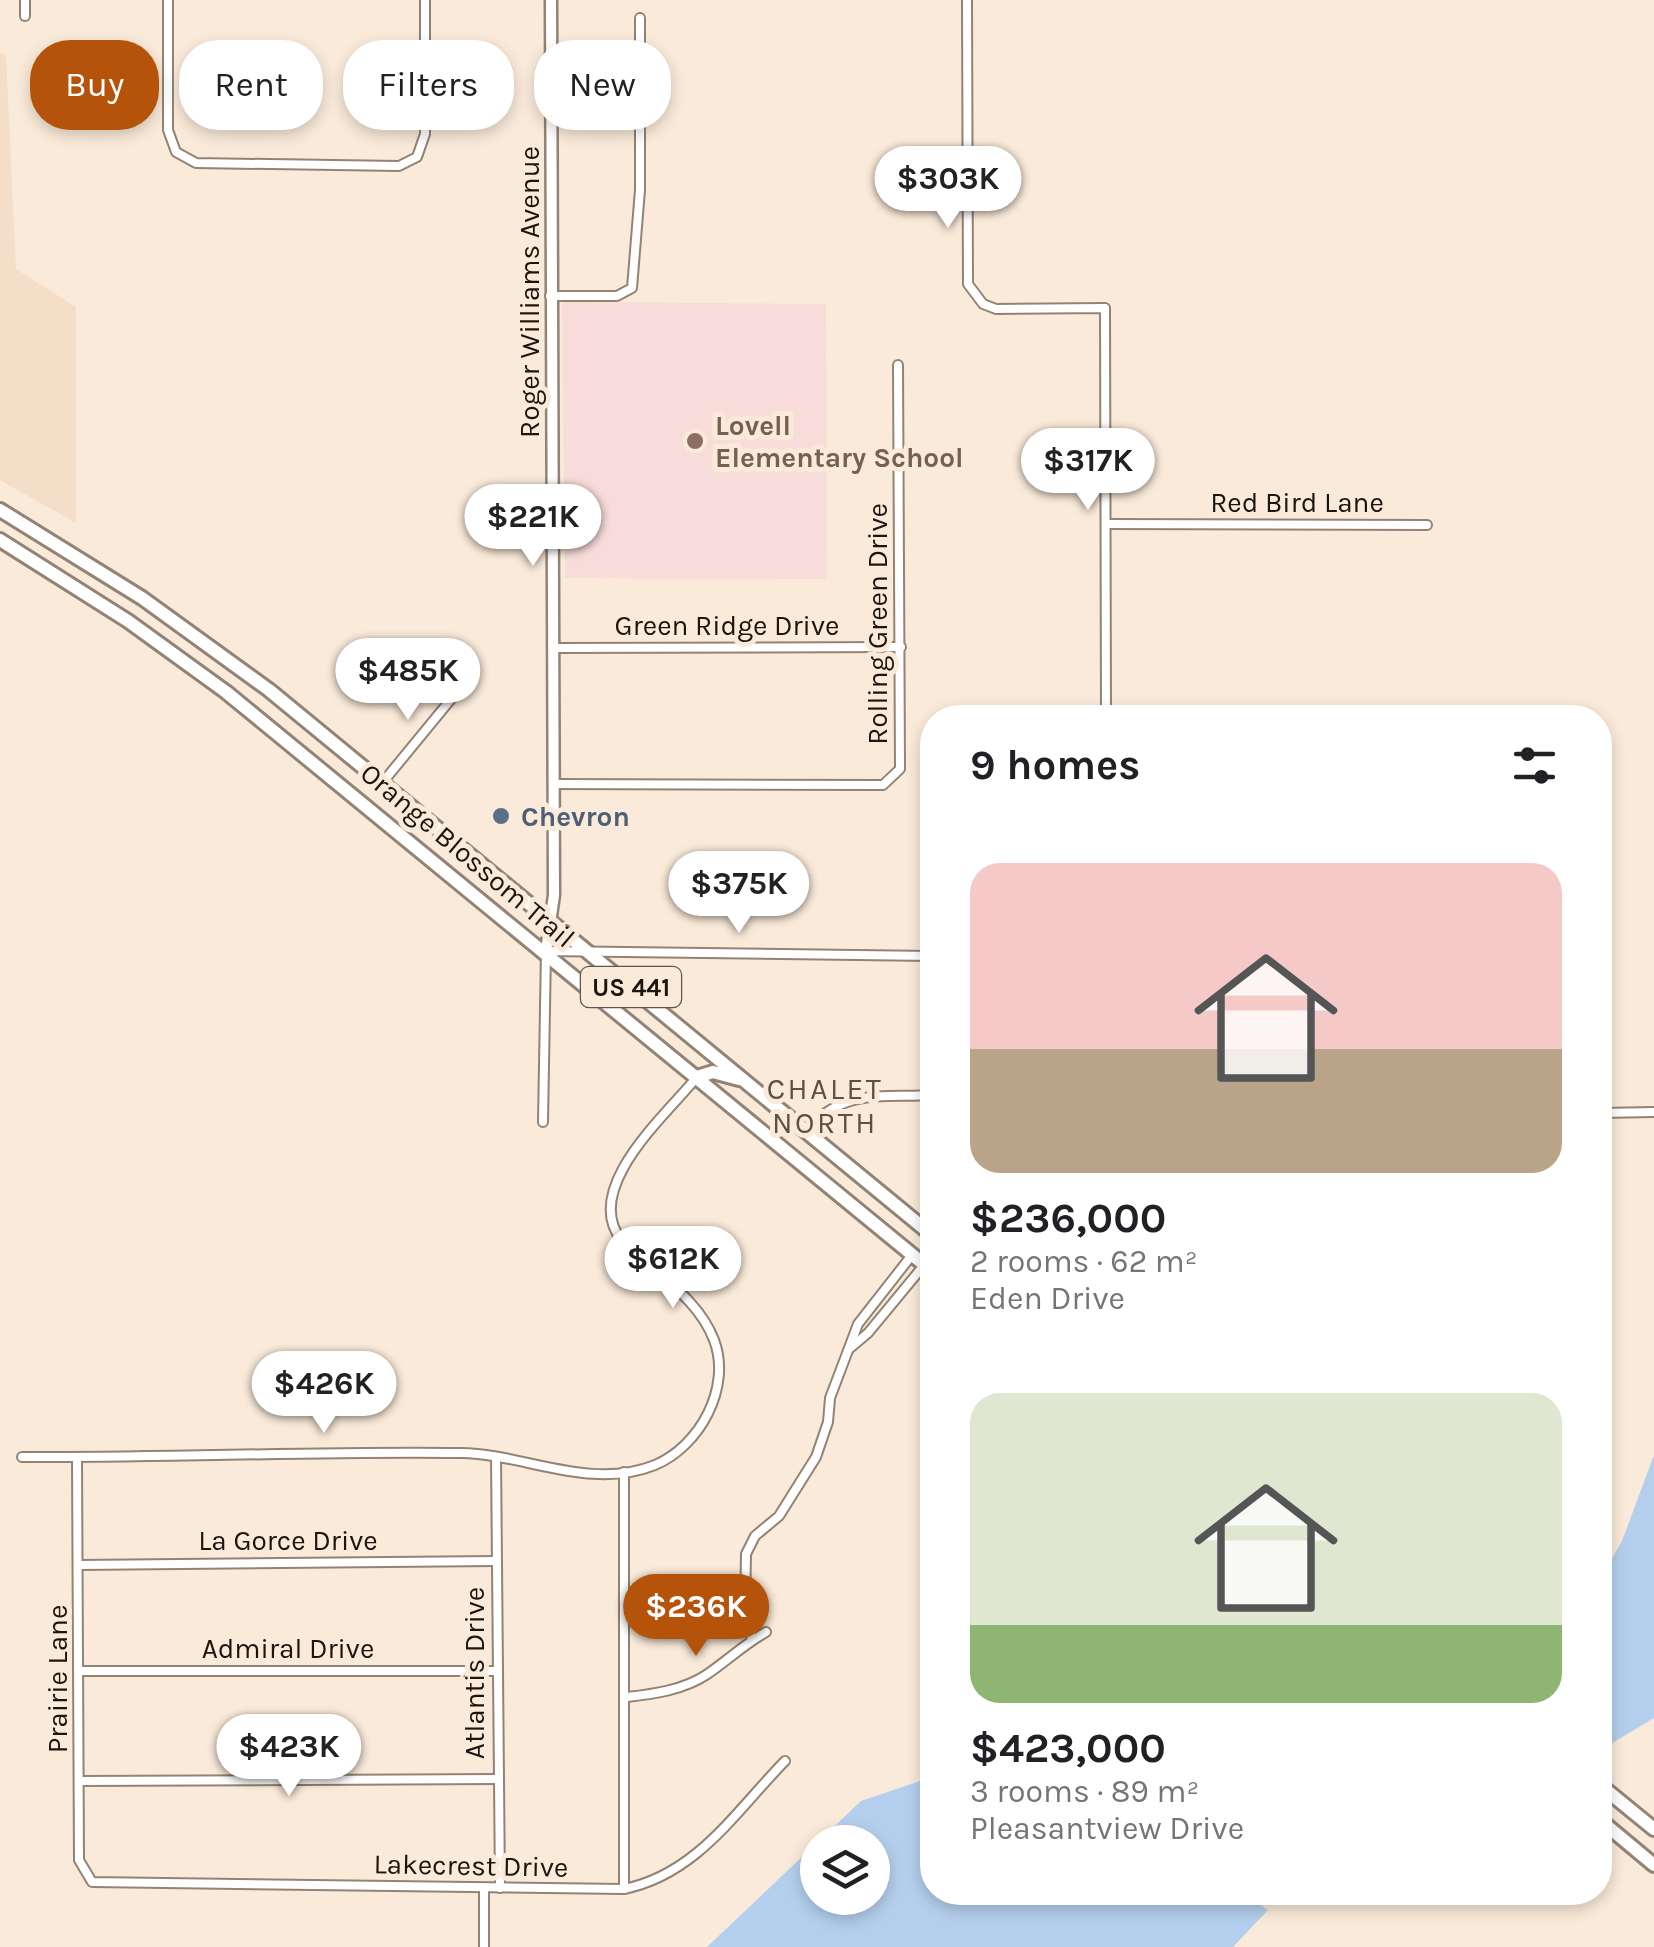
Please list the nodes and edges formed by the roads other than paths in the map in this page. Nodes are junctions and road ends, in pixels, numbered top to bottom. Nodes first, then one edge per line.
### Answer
1 (25, 0) edge
2 (168, 0) edge
3 (425, 0) edge
4 (551, 0) edge
5 (967, 0) edge
6 (25, 16) dead end
7 (640, 18) dead end
8 (550, 296) junction
9 (898, 365) dead end
10 (0, 510) edge
11 (1106, 524) junction
12 (1428, 526) dead end
13 (0, 540) edge
14 (192, 633) junction
15 (900, 647) junction
16 (553, 648) junction
17 (177, 655) junction
18 (462, 687) dead end
19 (1106, 705) edge
20 (382, 782) junction
21 (554, 784) junction
22 (366, 802) junction
23 (550, 920) junction
24 (546, 952) junction
25 (590, 954) junction
26 (920, 956) edge
27 (697, 1077) junction
28 (746, 1081) junction
29 (920, 1096) edge
30 (1654, 1112) edge
31 (1612, 1113) edge
32 (543, 1122) dead end
33 (806, 1131) junction
34 (920, 1226) edge
35 (912, 1254) junction
36 (920, 1260) edge
37 (920, 1276) edge
38 (845, 1352) junction
39 (22, 1457) dead end
40 (496, 1457) junction
41 (78, 1458) junction
42 (624, 1472) junction
43 (496, 1561) junction
44 (79, 1564) junction
45 (766, 1632) dead end
46 (752, 1640) junction
47 (80, 1671) junction
48 (496, 1671) junction
49 (627, 1697) junction
50 (785, 1762) dead end
51 (498, 1779) junction
52 (79, 1781) junction
53 (1612, 1795) edge
54 (1654, 1829) edge
55 (1612, 1830) edge
56 (1654, 1865) edge
57 (107, 1885) joint
58 (484, 1888) junction
59 (500, 1888) junction
60 (624, 1889) junction
61 (484, 1947) edge

1 - 6 street
2 - 3 street
4 - 8 street, Roger Williams Avenue
5 - 11 street
7 - 8 street
8 - 16 street, Roger Williams Avenue
9 - 15 street, Rolling Green Drive
10 - 14 main road, Orange Blossom Trail / US 441
11 - 12 street, Red Bird Lane
11 - 19 street
13 - 17 main road, Orange Blossom Trail / US 441
14 - 17 main road
14 - 20 main road, Orange Blossom Trail / US 441
15 - 16 street, Green Ridge Drive
15 - 21 street, Rolling Green Drive
16 - 21 street, Roger Williams Avenue
17 - 22 main road, Orange Blossom Trail / US 441
18 - 20 street
20 - 22 main road
20 - 23 main road, Orange Blossom Trail / US 441
21 - 23 street, Roger Williams Avenue
22 - 24 main road, Orange Blossom Trail / US 441
23 - 24 street, Roger Williams Avenue
23 - 25 main road, Orange Blossom Trail / US 441
24 - 25 street
24 - 27 main road, Orange Blossom Trail / US 441
24 - 32 street, Roger Williams Avenue
25 - 26 street
25 - 28 main road, Orange Blossom Trail / US 441
27 - 28 main road
27 - 35 main road, Orange Blossom Trail / US 441
27 - 42 street
28 - 33 main road, Orange Blossom Trail / US 441
29 - 33 street
30 - 31 street
33 - 34 main road, Orange Blossom Trail / US 441
35 - 36 main road, Orange Blossom Trail / US 441
35 - 38 street
37 - 38 street
38 - 46 street
39 - 41 street
40 - 41 street
40 - 42 street
40 - 43 street, Atlantis Drive
41 - 44 street, Prairie Lane
42 - 49 street
43 - 44 street, La Gorce Drive
43 - 48 street, Atlantis Drive
44 - 47 street, Prairie Lane
45 - 46 street
46 - 49 street
47 - 48 street, Admiral Drive
47 - 52 street, Prairie Lane
48 - 51 street, Atlantis Drive
49 - 60 street
50 - 60 street, Lakecrest Drive
51 - 52 street
51 - 59 street, Atlantis Drive
52 - 57 street, Prairie Lane
53 - 54 main road
55 - 56 main road
57 - 58 street, Lakecrest Drive
58 - 59 street, Lakecrest Drive
58 - 61 street
59 - 60 street, Lakecrest Drive

